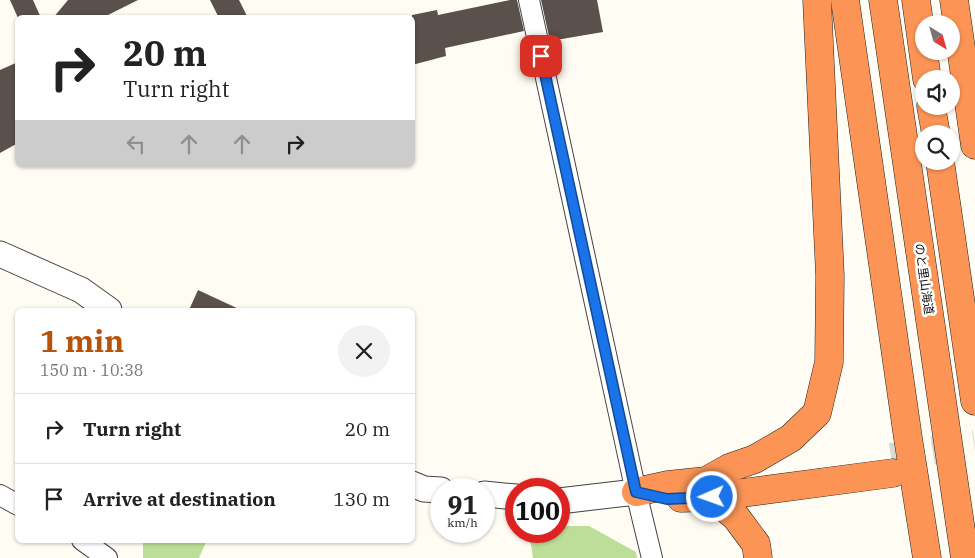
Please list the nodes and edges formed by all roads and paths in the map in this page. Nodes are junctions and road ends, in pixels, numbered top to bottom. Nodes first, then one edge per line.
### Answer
1 (529, 0) edge
2 (817, 0) edge
3 (845, 0) edge
4 (883, 0) edge
5 (916, 0) edge
6 (954, 0) edge
7 (926, 70) edge
8 (975, 144) edge
9 (941, 170) edge
10 (0, 254) edge
11 (105, 308) edge
12 (975, 401) edge
13 (892, 465) tunnel mouth
14 (415, 485) edge
15 (430, 489) edge
16 (709, 489) junction
17 (636, 492) junction
18 (0, 495) edge
19 (570, 499) edge
20 (15, 502) edge
21 (86, 543) edge
22 (107, 558) edge
23 (652, 558) edge
24 (758, 558) edge
25 (927, 558) edge
26 (965, 558) edge

1 - 17 street
2 - 16 highway
3 - 25 highway
4 - 26 highway, のと里山海道
5 - 7 highway
6 - 8 highway
9 - 12 highway
10 - 11 street
13 - 16 highway
14 - 15 street
16 - 17 highway
16 - 24 highway
17 - 19 street
17 - 23 street
18 - 20 street
21 - 22 street

